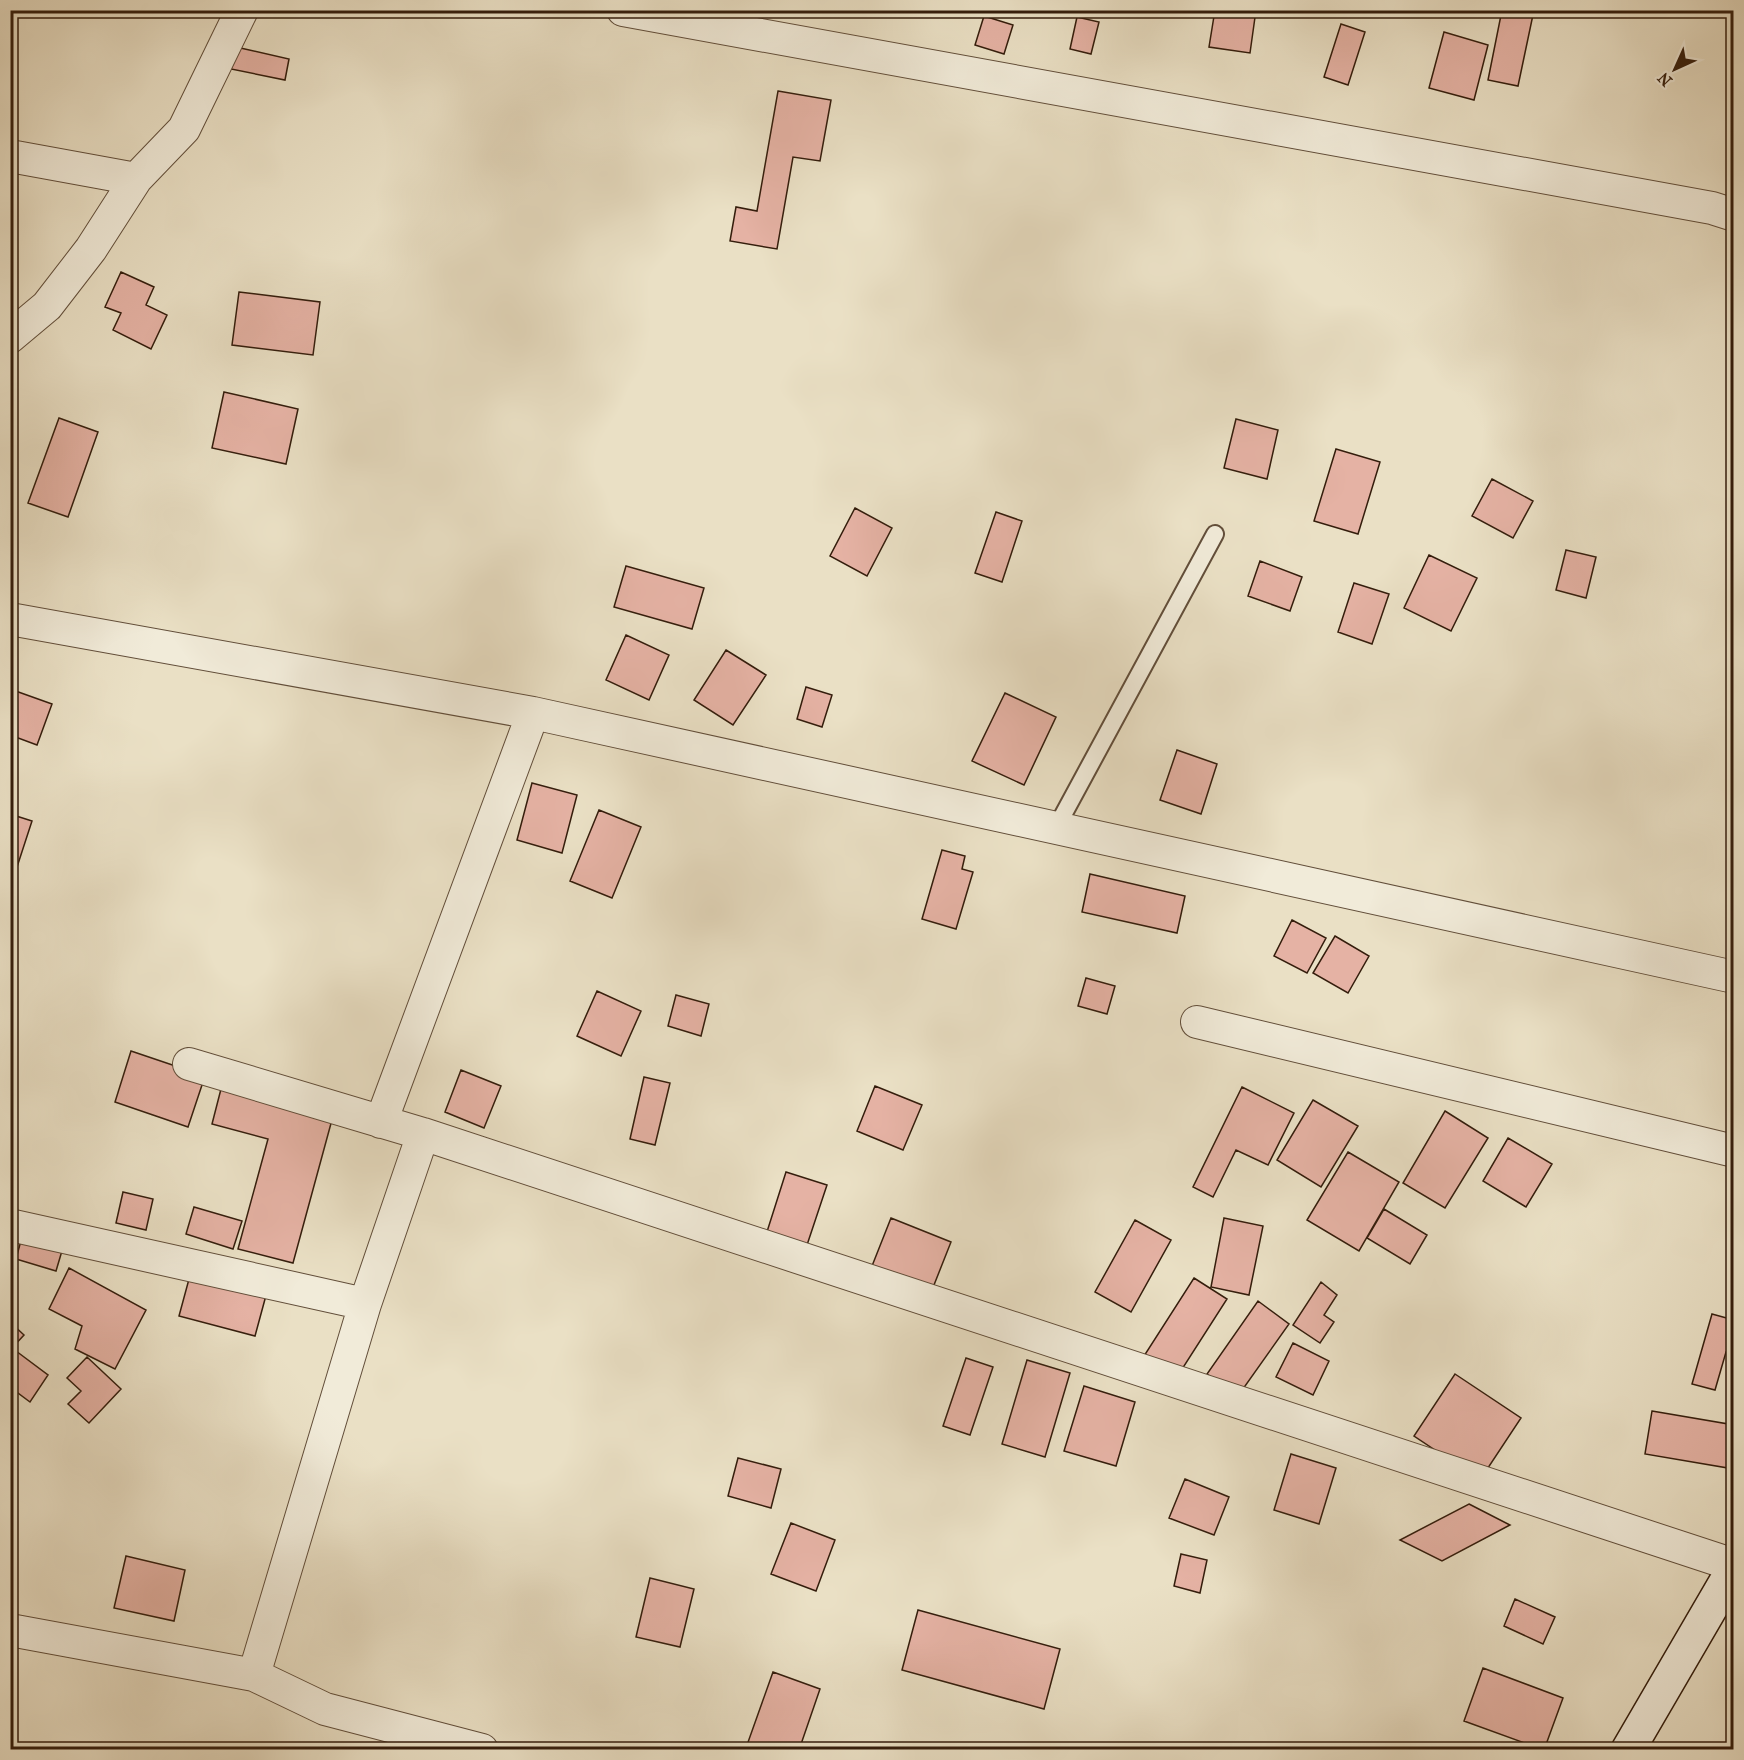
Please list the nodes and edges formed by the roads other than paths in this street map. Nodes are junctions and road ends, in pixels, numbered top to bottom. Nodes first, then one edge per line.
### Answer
1 (242, 10) edge
2 (623, 10) edge
3 (10, 156) edge
4 (136, 179) junction
5 (1734, 215) edge
6 (10, 337) edge
7 (1215, 534) dead end
8 (10, 619) edge
9 (533, 713) junction
10 (1056, 828) junction
11 (1734, 977) edge
12 (1197, 1022) dead end
13 (189, 1064) dead end
14 (381, 1122) junction
15 (423, 1134) junction
16 (1734, 1151) edge
17 (10, 1225) edge
18 (365, 1304) junction
19 (1734, 1566) edge
20 (10, 1630) edge
21 (254, 1675) junction
22 (482, 1749) edge
23 (1628, 1749) edge

1 - 4 street
2 - 5 street
3 - 4 street
4 - 6 street
7 - 10 lane
8 - 9 street
9 - 10 street
9 - 14 street
10 - 11 street
12 - 16 street
13 - 14 street
14 - 15 street
15 - 18 street
15 - 19 street
17 - 18 street
18 - 21 street
19 - 23 street
20 - 21 street
21 - 22 street

